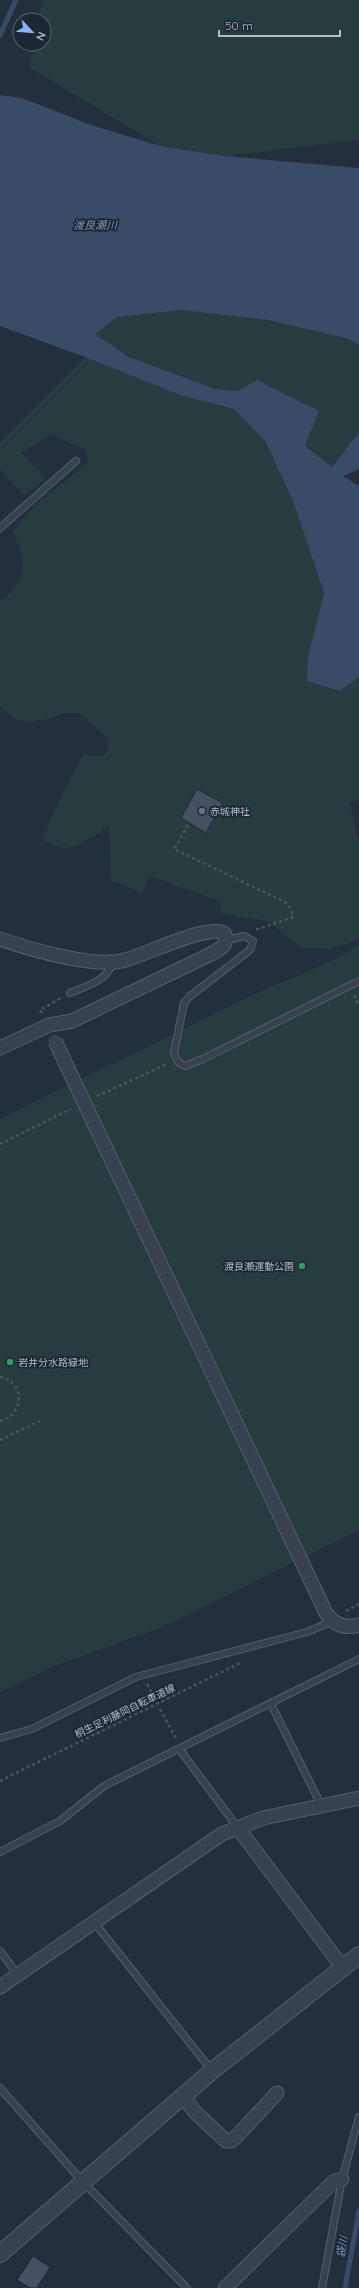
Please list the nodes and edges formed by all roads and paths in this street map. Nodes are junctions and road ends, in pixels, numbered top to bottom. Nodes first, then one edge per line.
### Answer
1 (76, 461) dead end
2 (0, 528) edge
3 (188, 825) dead end
4 (244, 936) junction
5 (0, 939) edge
6 (227, 940) junction
7 (114, 963) junction
8 (359, 981) edge
9 (70, 993) joint
10 (46, 1007) dead end
11 (49, 1025) junction
12 (0, 1048) edge
13 (0, 1377) edge
14 (0, 1421) edge
15 (40, 1421) dead end
16 (0, 1440) edge
17 (359, 1604) edge
18 (344, 1612) dead end
19 (329, 1617) junction
20 (359, 1625) edge
21 (359, 1659) edge
22 (245, 1660) dead end
23 (146, 1682) dead end
24 (154, 1698) dead end
25 (271, 1704) junction
26 (160, 1709) dead end
27 (0, 1738) edge
28 (177, 1740) dead end
29 (180, 1750) junction
30 (0, 1781) edge
31 (359, 1798) edge
32 (322, 1807) junction
33 (238, 1828) junction
34 (0, 1852) edge
35 (94, 1922) junction
36 (0, 1951) edge
37 (359, 1955) edge
38 (343, 1968) junction
39 (18, 1975) junction
40 (0, 1987) edge
41 (212, 2071) junction
42 (0, 2088) edge
43 (277, 2093) dead end
44 (183, 2096) junction
45 (359, 2117) edge
46 (342, 2179) junction
47 (82, 2181) junction
48 (0, 2254) edge
49 (187, 2288) edge
50 (225, 2288) edge
51 (322, 2288) edge

1 - 2 lane
3 - 4 path
4 - 6 lane
4 - 8 lane
5 - 7 street
6 - 7 street
6 - 11 street
7 - 9 lane
9 - 10 path
11 - 12 street
11 - 19 street, bridge
13 - 14 path
15 - 16 path
17 - 18 path
19 - 20 street
19 - 27 lane
21 - 25 lane
22 - 30 path, 桐生足利藤岡自転車道線
23 - 24 path
25 - 29 lane
25 - 32 lane
26 - 28 path
29 - 33 lane
29 - 34 lane
31 - 32 street
32 - 33 street
33 - 35 street
33 - 38 street
35 - 39 street
35 - 41 lane
36 - 39 lane
37 - 38 street
38 - 41 street
39 - 40 street
41 - 44 street
42 - 47 lane
43 - 44 street
44 - 47 street
45 - 46 lane
46 - 50 street
46 - 51 lane
47 - 48 street
47 - 49 lane

